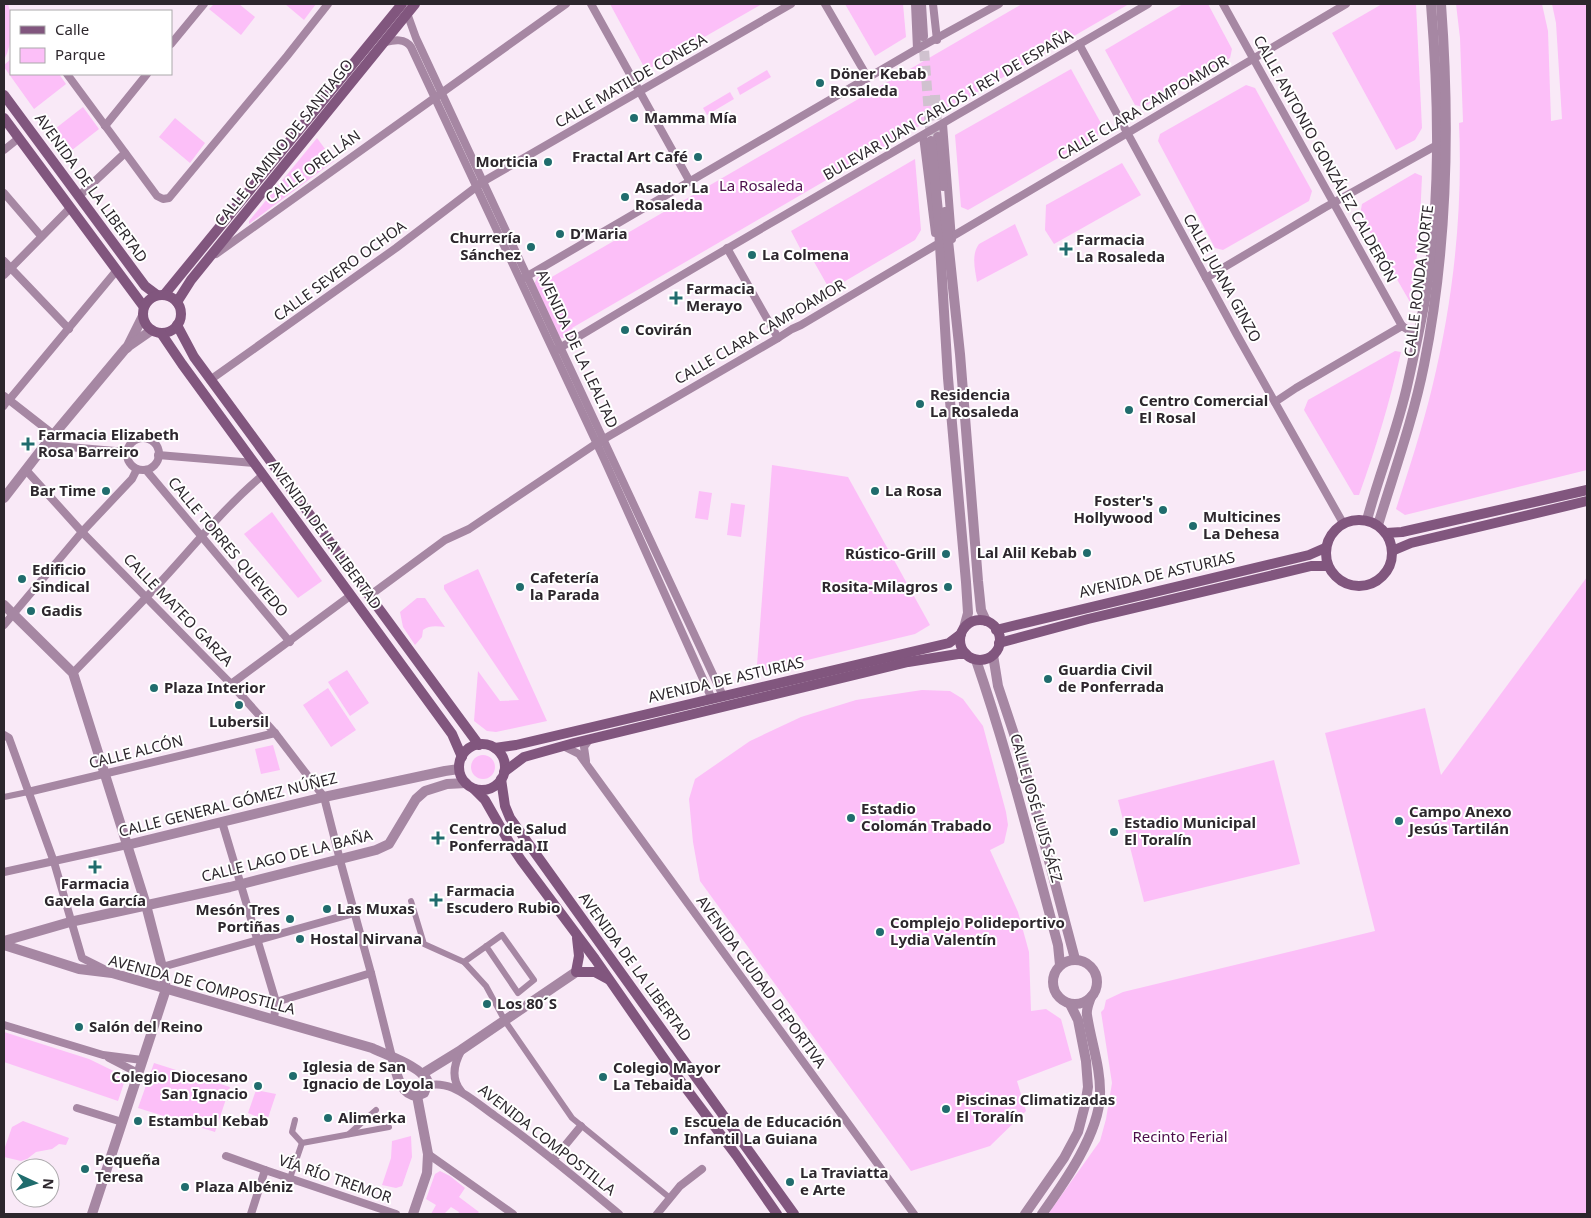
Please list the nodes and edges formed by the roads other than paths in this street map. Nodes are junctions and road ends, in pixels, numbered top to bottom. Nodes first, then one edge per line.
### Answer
1 (204, 4) edge
2 (328, 4) edge
3 (415, 4) edge
4 (566, 4) edge
5 (591, 4) edge
6 (791, 4) edge
7 (825, 4) edge
8 (915, 4) edge
9 (921, 4) edge
10 (926, 4) edge
11 (933, 4) edge
12 (999, 4) edge
13 (1148, 4) edge
14 (1223, 4) edge
15 (1346, 4) edge
16 (1432, 4) edge
17 (1441, 4) edge
18 (404, 8) edge
19 (937, 40) junction
20 (385, 42) junction
21 (172, 43) edge
22 (1079, 44) junction
23 (918, 49) junction
24 (1254, 59) junction
25 (68, 75) edge
26 (146, 75) edge
27 (868, 78) junction
28 (442, 92) junction
29 (639, 92) junction
30 (4, 95) edge
31 (435, 97) junction
32 (4, 118) edge
33 (943, 124) junction
34 (105, 126) junction
35 (1127, 134) junction
36 (19, 138) junction
37 (931, 138) junction
38 (1437, 145) junction
39 (4, 150) edge
40 (125, 153) junction
41 (484, 182) junction
42 (690, 182) junction
43 (477, 186) junction
44 (4, 193) edge
45 (79, 196) junction
46 (1333, 203) junction
47 (70, 208) junction
48 (41, 236) junction
49 (952, 236) junction
50 (936, 245) junction
51 (727, 248) junction
52 (208, 260) junction
53 (4, 261) edge
54 (10, 268) junction
55 (117, 270) junction
56 (4, 275) edge
57 (946, 276) junction
58 (525, 278) junction
59 (1206, 278) junction
60 (160, 295) junction
61 (177, 302) junction
62 (143, 311) junction
63 (177, 326) junction
64 (1402, 326) junction
65 (69, 329) junction
66 (157, 331) junction
67 (1418, 336) junction
68 (778, 338) junction
69 (126, 348) junction
70 (558, 349) junction
71 (210, 380) junction
72 (6, 398) edge
73 (1275, 402) junction
74 (4, 407) edge
75 (54, 435) junction
76 (600, 441) junction
77 (45, 445) junction
78 (127, 452) junction
79 (158, 455) junction
80 (254, 463) junction
81 (137, 469) junction
82 (26, 470) junction
83 (146, 470) junction
84 (263, 475) junction
85 (1587, 490) edge
86 (4, 498) edge
87 (1587, 501) edge
88 (1367, 520) junction
89 (1343, 523) junction
90 (1378, 525) junction
91 (82, 532) junction
92 (1386, 533) junction
93 (201, 536) junction
94 (1325, 548) junction
95 (1392, 551) junction
96 (1328, 566) junction
97 (350, 596) junction
98 (369, 596) junction
99 (145, 598) junction
100 (4, 605) edge
101 (13, 614) junction
102 (986, 622) junction
103 (4, 624) edge
104 (996, 630) junction
105 (963, 631) junction
106 (290, 642) junction
107 (999, 643) junction
108 (966, 654) junction
109 (993, 655) junction
110 (976, 660) junction
111 (73, 673) junction
112 (231, 684) junction
113 (723, 696) junction
114 (712, 699) junction
115 (275, 733) junction
116 (4, 735) edge
117 (589, 740) junction
118 (478, 745) junction
119 (563, 746) junction
120 (495, 748) junction
121 (462, 757) junction
122 (587, 765) junction
123 (459, 769) junction
124 (104, 775) junction
125 (503, 776) junction
126 (470, 786) junction
127 (28, 792) junction
128 (4, 797) edge
129 (324, 797) junction
130 (222, 822) junction
131 (127, 845) junction
132 (340, 860) junction
133 (54, 862) junction
134 (4, 872) edge
135 (240, 884) junction
136 (411, 900) dead end
137 (146, 905) junction
138 (354, 913) junction
139 (70, 922) junction
140 (576, 935) junction
141 (256, 940) junction
142 (4, 941) edge
143 (4, 945) edge
144 (486, 946) junction
145 (1075, 959) junction
146 (464, 962) junction
147 (1060, 965) junction
148 (162, 967) junction
149 (576, 972) junction
150 (112, 973) junction
151 (371, 973) junction
152 (609, 979) junction
153 (166, 989) junction
154 (1091, 997) junction
155 (276, 1002) junction
156 (1070, 1004) junction
157 (274, 1019) junction
158 (505, 1021) junction
159 (4, 1025) edge
160 (386, 1035) junction
161 (372, 1048) junction
162 (461, 1050) junction
163 (103, 1055) junction
164 (392, 1057) junction
165 (683, 1059) junction
166 (142, 1060) junction
167 (670, 1067) junction
168 (690, 1070) junction
169 (138, 1073) junction
170 (424, 1078) junction
171 (678, 1078) junction
172 (404, 1090) junction
173 (462, 1093) junction
174 (417, 1096) junction
175 (77, 1108) dead end
176 (376, 1110) dead end
177 (295, 1120) dead end
178 (122, 1122) junction
179 (581, 1126) junction
180 (389, 1127) dead end
181 (348, 1134) junction
182 (302, 1143) junction
183 (428, 1154) junction
184 (226, 1156) dead end
185 (553, 1160) junction
186 (702, 1169) dead end
187 (265, 1170) junction
188 (290, 1178) junction
189 (670, 1198) junction
190 (92, 1214) edge
191 (251, 1214) edge
192 (396, 1214) edge
193 (413, 1214) edge
194 (512, 1214) edge
195 (620, 1214) edge
196 (656, 1214) edge
197 (777, 1214) edge
198 (794, 1214) edge
199 (914, 1214) edge
200 (1025, 1214) edge
201 (1042, 1214) edge

1 - 21 street
2 - 40 street
3 - 18 main road, CALLE CAMINO DE SANTIAGO
4 - 28 street, CALLE ORELLÁN
5 - 29 street
6 - 29 street, CALLE MATILDE CONESA
7 - 27 street
8 - 23 street
9 - 10 street
11 - 19 street
12 - 19 street
13 - 22 street, BULEVAR JUAN CARLOS I REY DE ESPAÑA
14 - 24 street, CALLE ANTONIO GONZÁLEZ CALDERÓN
15 - 24 street, CALLE CLARA CAMPOAMOR
16 - 38 street, CALLE RONDA NORTE
17 - 90 street, CALLE RONDA NORTE
18 - 20 main road, CALLE CAMINO DE SANTIAGO
18 - 28 street, AVENIDA DE LA LEALTAD
18 - 60 main road, CALLE CAMINO DE SANTIAGO
19 - 23 street
20 - 31 street, AVENIDA DE LA LEALTAD
20 - 52 main road, CALLE CAMINO DE SANTIAGO
22 - 33 street, BULEVAR JUAN CARLOS I REY DE ESPAÑA
22 - 35 street, CALLE JUANA GINZO
23 - 27 street
24 - 35 street, CALLE CLARA CAMPOAMOR
24 - 46 street, CALLE ANTONIO GONZÁLEZ CALDERÓN
25 - 34 street
26 - 34 street
27 - 42 street
28 - 31 street, CALLE ORELLÁN
28 - 41 street, AVENIDA DE LA LEALTAD
29 - 41 street, CALLE MATILDE CONESA
29 - 42 street
30 - 45 main road, AVENIDA DE LA LIBERTAD
31 - 43 street, AVENIDA DE LA LEALTAD
31 - 52 street, CALLE ORELLÁN
32 - 36 main road, AVENIDA DE LA LIBERTAD
33 - 37 street, BULEVAR JUAN CARLOS I REY DE ESPAÑA
33 - 49 street
34 - 40 street
35 - 49 street, CALLE CLARA CAMPOAMOR
35 - 59 street, CALLE JUANA GINZO
36 - 39 street
36 - 47 main road, AVENIDA DE LA LIBERTAD
37 - 50 street
37 - 51 street, BULEVAR JUAN CARLOS I REY DE ESPAÑA
37 - 57 street
38 - 46 street
38 - 67 street, CALLE RONDA NORTE
40 - 45 street
41 - 43 street, CALLE SEVERO OCHOA
41 - 58 street, AVENIDA DE LA LEALTAD
42 - 58 street
43 - 58 street, AVENIDA DE LA LEALTAD
43 - 71 street, CALLE SEVERO OCHOA
44 - 48 street
45 - 60 main road, AVENIDA DE LA LIBERTAD
46 - 59 street
46 - 64 street, CALLE ANTONIO GONZÁLEZ CALDERÓN
47 - 48 street
47 - 55 main road, AVENIDA DE LA LIBERTAD
48 - 54 street
49 - 57 street
50 - 57 street
50 - 68 street, CALLE CLARA CAMPOAMOR
51 - 68 street
51 - 70 street, BULEVAR JUAN CARLOS I REY DE ESPAÑA
52 - 61 main road, CALLE CAMINO DE SANTIAGO
53 - 54 street
54 - 56 street
54 - 65 street
55 - 62 main road, AVENIDA DE LA LIBERTAD
55 - 65 street
57 - 102 street
57 - 105 street
58 - 70 street, AVENIDA DE LA LEALTAD
59 - 73 street, CALLE JUANA GINZO
60 - 61 main road
60 - 62 main road
61 - 63 main road
62 - 66 main road
62 - 69 street
63 - 66 main road
63 - 71 main road, AVENIDA DE LA LIBERTAD
64 - 67 street
64 - 73 street
65 - 72 street
66 - 69 street
66 - 80 main road, AVENIDA DE LA LIBERTAD
67 - 88 street, CALLE RONDA NORTE
68 - 76 street, CALLE CLARA CAMPOAMOR
69 - 75 street
70 - 76 street, AVENIDA DE LA LEALTAD
71 - 98 main road, AVENIDA DE LA LIBERTAD
72 - 74 street
72 - 75 street
73 - 89 street, CALLE JUANA GINZO
75 - 77 street
76 - 98 street, AVENIDA DE LA LEALTAD
76 - 113 street, AVENIDA DE LA LEALTAD
76 - 114 street, AVENIDA DE LA LEALTAD
77 - 78 street
77 - 82 street
78 - 79 street
78 - 81 street
79 - 80 street
79 - 83 street
80 - 84 main road, AVENIDA DE LA LIBERTAD
81 - 83 street
81 - 91 street
82 - 86 street
82 - 91 street, CALLE MATEO GARZA
83 - 93 street, CALLE TORRES QUEVEDO
84 - 93 street
84 - 97 main road, AVENIDA DE LA LIBERTAD
85 - 92 main road
87 - 95 main road
88 - 89 main road
88 - 90 main road
89 - 94 main road
90 - 92 main road
91 - 99 street, CALLE MATEO GARZA
91 - 101 street
92 - 95 main road
93 - 99 street
93 - 106 street, CALLE TORRES QUEVEDO
94 - 96 main road
94 - 104 main road, AVENIDA DE ASTURIAS
95 - 96 main road
96 - 107 main road, AVENIDA DE ASTURIAS
97 - 106 street
97 - 121 main road, AVENIDA DE LA LIBERTAD
98 - 118 main road, AVENIDA DE LA LIBERTAD
99 - 111 street
99 - 112 street, CALLE MATEO GARZA
100 - 101 street
101 - 103 street
101 - 111 street
102 - 104 main road
102 - 105 main road
104 - 107 main road
105 - 108 main road
105 - 113 main road, AVENIDA DE ASTURIAS
106 - 112 street
107 - 109 main road
108 - 110 main road
108 - 117 main road, AVENIDA DE ASTURIAS
109 - 110 main road
109 - 145 street, CALLE JOSÉ LUIS SÁEZ
110 - 147 street, CALLE JOSÉ LUIS SÁEZ
111 - 124 street
112 - 115 street, CALLE MATEO GARZA
113 - 114 main road, AVENIDA DE ASTURIAS
114 - 120 main road, AVENIDA DE ASTURIAS
115 - 124 street, CALLE ALCÓN
115 - 129 street, CALLE MATEO GARZA
116 - 127 street
117 - 119 main road, AVENIDA DE ASTURIAS
117 - 122 street
118 - 120 main road
118 - 121 main road
119 - 122 street, AVENIDA CIUDAD DEPORTIVA
119 - 125 main road, AVENIDA DE ASTURIAS
120 - 125 main road
121 - 123 main road
122 - 199 street, AVENIDA CIUDAD DEPORTIVA
123 - 126 main road
123 - 129 street, CALLE GENERAL GÓMEZ NÚÑEZ
124 - 127 street, CALLE ALCÓN
124 - 131 street
125 - 126 main road
125 - 165 main road, AVENIDA DE LA LIBERTAD
126 - 132 street, CALLE LAGO DE LA BAÑA
126 - 140 main road, AVENIDA DE LA LIBERTAD
127 - 128 street, CALLE ALCÓN
127 - 133 street
129 - 130 street, CALLE GENERAL GÓMEZ NÚÑEZ
129 - 132 street
130 - 131 street, CALLE GENERAL GÓMEZ NÚÑEZ
130 - 135 street
131 - 133 street, CALLE GENERAL GÓMEZ NÚÑEZ
131 - 137 street
132 - 135 street, CALLE LAGO DE LA BAÑA
132 - 138 street
133 - 134 street, CALLE GENERAL GÓMEZ NÚÑEZ
133 - 139 street
135 - 137 street, CALLE LAGO DE LA BAÑA
135 - 141 street
136 - 146 street
137 - 139 street, CALLE LAGO DE LA BAÑA
137 - 148 street
138 - 141 street
138 - 151 street
139 - 142 street, CALLE LAGO DE LA BAÑA
139 - 150 street
140 - 149 main road
140 - 152 main road, AVENIDA DE LA LIBERTAD
141 - 148 street
141 - 155 street
143 - 150 street, AVENIDA DE COMPOSTILLA
144 - 144 street
144 - 146 street
145 - 147 street
145 - 154 street
146 - 158 street
147 - 156 street
148 - 153 street
149 - 152 main road
149 - 158 street
150 - 153 street, AVENIDA DE COMPOSTILLA
151 - 155 street
151 - 160 street
152 - 167 main road, AVENIDA DE LA LIBERTAD
153 - 157 street, AVENIDA DE COMPOSTILLA
153 - 166 street
154 - 156 street
154 - 201 street
155 - 157 street
156 - 200 street
157 - 161 street, AVENIDA DE COMPOSTILLA
158 - 162 street
158 - 179 street
159 - 163 street
160 - 161 street
160 - 164 street
161 - 164 street, AVENIDA DE COMPOSTILLA
162 - 170 street
162 - 173 street
163 - 166 street
163 - 169 street
164 - 170 street, AVENIDA DE COMPOSTILLA
164 - 172 street
165 - 167 main road
165 - 168 main road, AVENIDA DE LA LIBERTAD
166 - 169 street
167 - 171 main road, AVENIDA DE LA LIBERTAD
168 - 171 main road
168 - 198 main road, AVENIDA DE LA LIBERTAD
169 - 178 street
170 - 172 street
170 - 173 street, AVENIDA COMPOSTILLA
170 - 174 street
171 - 197 main road, AVENIDA DE LA LIBERTAD
172 - 174 street
173 - 185 street, AVENIDA COMPOSTILLA
174 - 183 street
175 - 178 street
176 - 181 street
177 - 182 street
178 - 190 street
179 - 185 street
179 - 189 street
180 - 181 street
181 - 182 street
182 - 188 street
183 - 193 street
183 - 194 street
184 - 187 street, VÍA RÍO TREMOR
185 - 195 street, AVENIDA COMPOSTILLA
186 - 189 street
187 - 188 street, VÍA RÍO TREMOR
187 - 191 street, VÍA RÍO TREMOR
188 - 192 street, VÍA RÍO TREMOR
189 - 196 street

